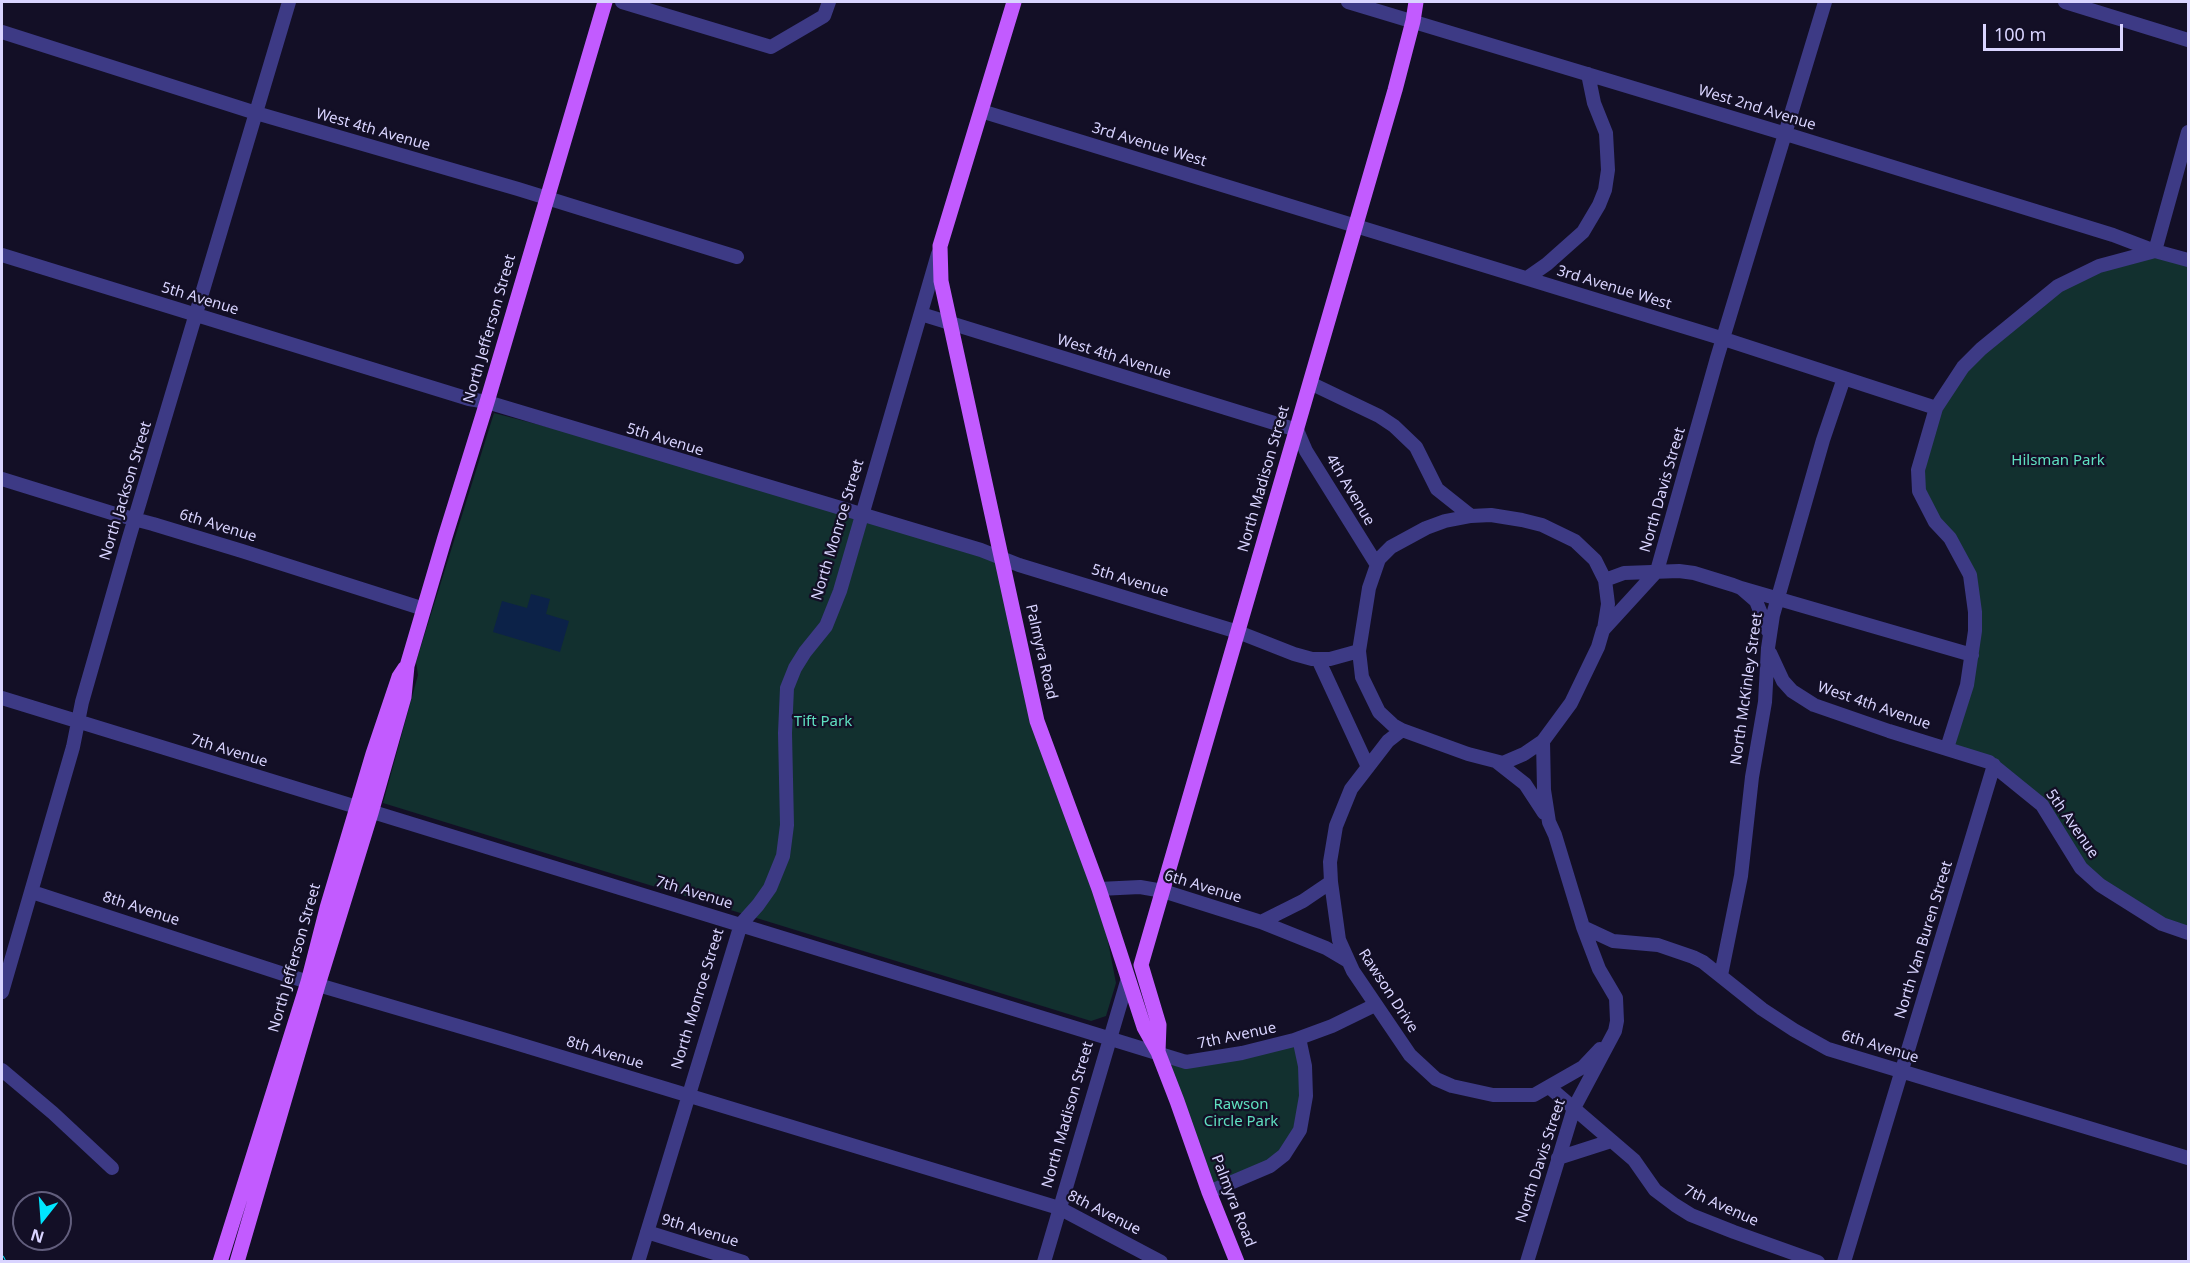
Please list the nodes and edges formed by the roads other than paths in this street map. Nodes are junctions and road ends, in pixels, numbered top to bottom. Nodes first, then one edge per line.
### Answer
1 (289, 2) edge
2 (605, 2) edge
3 (622, 2) edge
4 (829, 2) edge
5 (1014, 2) edge
6 (1348, 2) edge
7 (1416, 2) edge
8 (1825, 2) edge
9 (2065, 2) edge
10 (1413, 21) junction
11 (2, 32) edge
12 (2188, 40) edge
13 (1588, 74) junction
14 (981, 111) junction
15 (256, 112) junction
16 (1786, 134) junction
17 (2188, 136) edge
18 (547, 198) junction
19 (1356, 226) junction
20 (940, 246) junction
21 (2155, 251) junction
22 (2, 255) edge
23 (737, 258) dead end
24 (2188, 260) edge
25 (1527, 278) junction
26 (921, 314) junction
27 (196, 315) junction
28 (951, 324) junction
29 (1724, 339) junction
30 (1844, 378) junction
31 (1310, 382) junction
32 (487, 402) junction
33 (1936, 408) junction
34 (1297, 430) junction
35 (2, 479) edge
36 (861, 516) junction
37 (1471, 516) junction
38 (135, 519) junction
39 (1001, 558) junction
40 (1377, 565) junction
41 (1657, 571) junction
42 (1605, 580) junction
43 (1741, 588) junction
44 (1778, 597) junction
45 (424, 609) junction
46 (1603, 630) junction
47 (1238, 632) junction
48 (1769, 641) junction
49 (1359, 651) junction
50 (1972, 655) junction
51 (1318, 659) junction
52 (2, 698) edge
53 (77, 722) junction
54 (1402, 730) junction
55 (1543, 741) junction
56 (1947, 748) junction
57 (1497, 762) junction
58 (1994, 765) junction
59 (1368, 767) junction
60 (364, 810) junction
61 (1549, 822) junction
62 (1331, 882) junction
63 (1099, 889) junction
64 (1163, 891) junction
65 (32, 892) junction
66 (1261, 922) junction
67 (741, 924) junction
68 (1583, 927) junction
69 (2188, 933) edge
70 (1348, 961) junction
71 (1141, 965) joint
72 (1721, 975) junction
73 (1128, 978) junction
74 (313, 984) junction
75 (2, 992) edge
76 (1375, 1005) junction
77 (1109, 1037) junction
78 (1299, 1038) junction
79 (1611, 1039) junction
80 (1158, 1052) junction
81 (2, 1070) edge
82 (1902, 1071) junction
83 (1549, 1087) junction
84 (687, 1095) junction
85 (1574, 1108) junction
86 (1611, 1141) junction
87 (1558, 1158) junction
88 (2188, 1158) edge
89 (112, 1168) dead end
90 (1209, 1192) junction
91 (1059, 1208) junction
92 (647, 1232) junction
93 (220, 1262) edge
94 (237, 1262) edge
95 (638, 1262) edge
96 (743, 1262) edge
97 (1044, 1262) edge
98 (1161, 1262) edge
99 (1237, 1262) edge
100 (1527, 1262) edge
101 (1818, 1262) edge
102 (1844, 1262) edge

1 - 15 street, North Jackson Street
2 - 18 main road, North Jefferson Street
3 - 4 street
5 - 14 main road, North Monroe Street
6 - 10 street, West 2nd Avenue
7 - 10 main road, North Madison Street
8 - 16 street, North Davis Street
9 - 12 street
10 - 13 street, West 2nd Avenue
10 - 19 main road, North Madison Street
11 - 15 street, West 4th Avenue
13 - 16 street, West 2nd Avenue
13 - 25 street
14 - 19 street, 3rd Avenue West
14 - 20 main road, North Monroe Street
15 - 18 street, West 4th Avenue
15 - 27 street, North Jackson Street
16 - 21 street, West 2nd Avenue
16 - 29 street, North Davis Street
17 - 21 street
18 - 23 street, West 4th Avenue
18 - 32 main road, North Jefferson Street
19 - 25 street, 3rd Avenue West
19 - 31 main road, North Madison Street
20 - 26 street, North Monroe Street
20 - 28 main road, Palmyra Road
21 - 24 street
21 - 33 street
22 - 27 street, 5th Avenue
25 - 29 street, 3rd Avenue West
26 - 28 street, West 4th Avenue
26 - 36 street, North Monroe Street
27 - 32 street, 5th Avenue
27 - 38 street, North Jackson Street
28 - 34 street, West 4th Avenue
28 - 39 main road, Palmyra Road
29 - 30 street, 3rd Avenue West
29 - 41 street, North Davis Street
30 - 33 street, 3rd Avenue West
30 - 44 street, North McKinley Street
31 - 34 main road, North Madison Street
31 - 37 street
32 - 36 street, 5th Avenue
32 - 45 main road, North Jefferson Street
33 - 50 street
34 - 40 street, 4th Avenue
34 - 47 main road, North Madison Street
35 - 38 street, 6th Avenue
36 - 39 street, 5th Avenue
36 - 67 street, North Monroe Street
37 - 40 street
37 - 42 street
38 - 45 street, 6th Avenue
38 - 53 street, North Jackson Street
39 - 47 street, 5th Avenue
39 - 63 main road, Palmyra Road
40 - 49 street
41 - 42 street
41 - 43 street
41 - 46 street, North Davis Street
42 - 46 street
43 - 44 street
43 - 48 street, West 4th Avenue
44 - 48 street, North McKinley Street
44 - 50 street
45 - 60 main road, North Jefferson Street
46 - 55 street, North Davis Street
47 - 51 street, 5th Avenue
47 - 64 main road, North Madison Street
48 - 56 street, West 4th Avenue
48 - 72 street, North McKinley Street
49 - 51 street, 5th Avenue
49 - 54 street
50 - 56 street
51 - 59 street
52 - 53 street, 7th Avenue
53 - 60 street, 7th Avenue
53 - 65 street, North Jackson Street
54 - 57 street
54 - 59 street
55 - 57 street
55 - 61 street, North Davis Street
56 - 58 street, West 4th Avenue
57 - 61 street
58 - 69 street, 5th Avenue
58 - 82 street, North Van Buren Street
59 - 62 street, Rawson Drive
60 - 67 street, 7th Avenue
60 - 74 main road, North Jefferson Street
61 - 68 street, North Davis Street
62 - 66 street
62 - 70 street, Rawson Drive
63 - 64 street, 6th Avenue
63 - 73 main road, Palmyra Road
64 - 66 street, 6th Avenue
64 - 71 main road, North Madison Street
65 - 74 street, 8th Avenue
65 - 75 street, North Jackson Street
66 - 70 street, 6th Avenue
67 - 77 street, 7th Avenue
67 - 84 street, North Monroe Street
68 - 72 street, 6th Avenue
68 - 79 street, North Davis Street
70 - 76 street, Rawson Drive
71 - 80 main road, Palmyra Road
72 - 82 street, 6th Avenue
73 - 77 street, North Madison Street
73 - 80 main road, Palmyra Road
74 - 84 street, 8th Avenue
74 - 93 main road, North Jefferson Street
74 - 94 main road, North Jefferson Street
76 - 78 street, 7th Avenue
76 - 83 street, Rawson Drive
77 - 80 street, 7th Avenue
77 - 91 street, North Madison Street
78 - 80 street, 7th Avenue
78 - 90 street
79 - 83 street, Rawson Drive
79 - 85 street, North Davis Street
80 - 90 main road, Palmyra Road
81 - 89 street
82 - 88 street, 6th Avenue
82 - 102 street, North Van Buren Street
83 - 85 street
84 - 91 street, 8th Avenue
84 - 92 street, North Monroe Street
85 - 86 street, 7th Avenue
85 - 87 street, North Davis Street
86 - 87 street
86 - 101 street, 7th Avenue
87 - 100 street, North Davis Street
90 - 99 main road, Palmyra Road
91 - 97 street, North Madison Street
91 - 98 street, 8th Avenue
92 - 95 street, North Monroe Street
92 - 96 street, 9th Avenue

